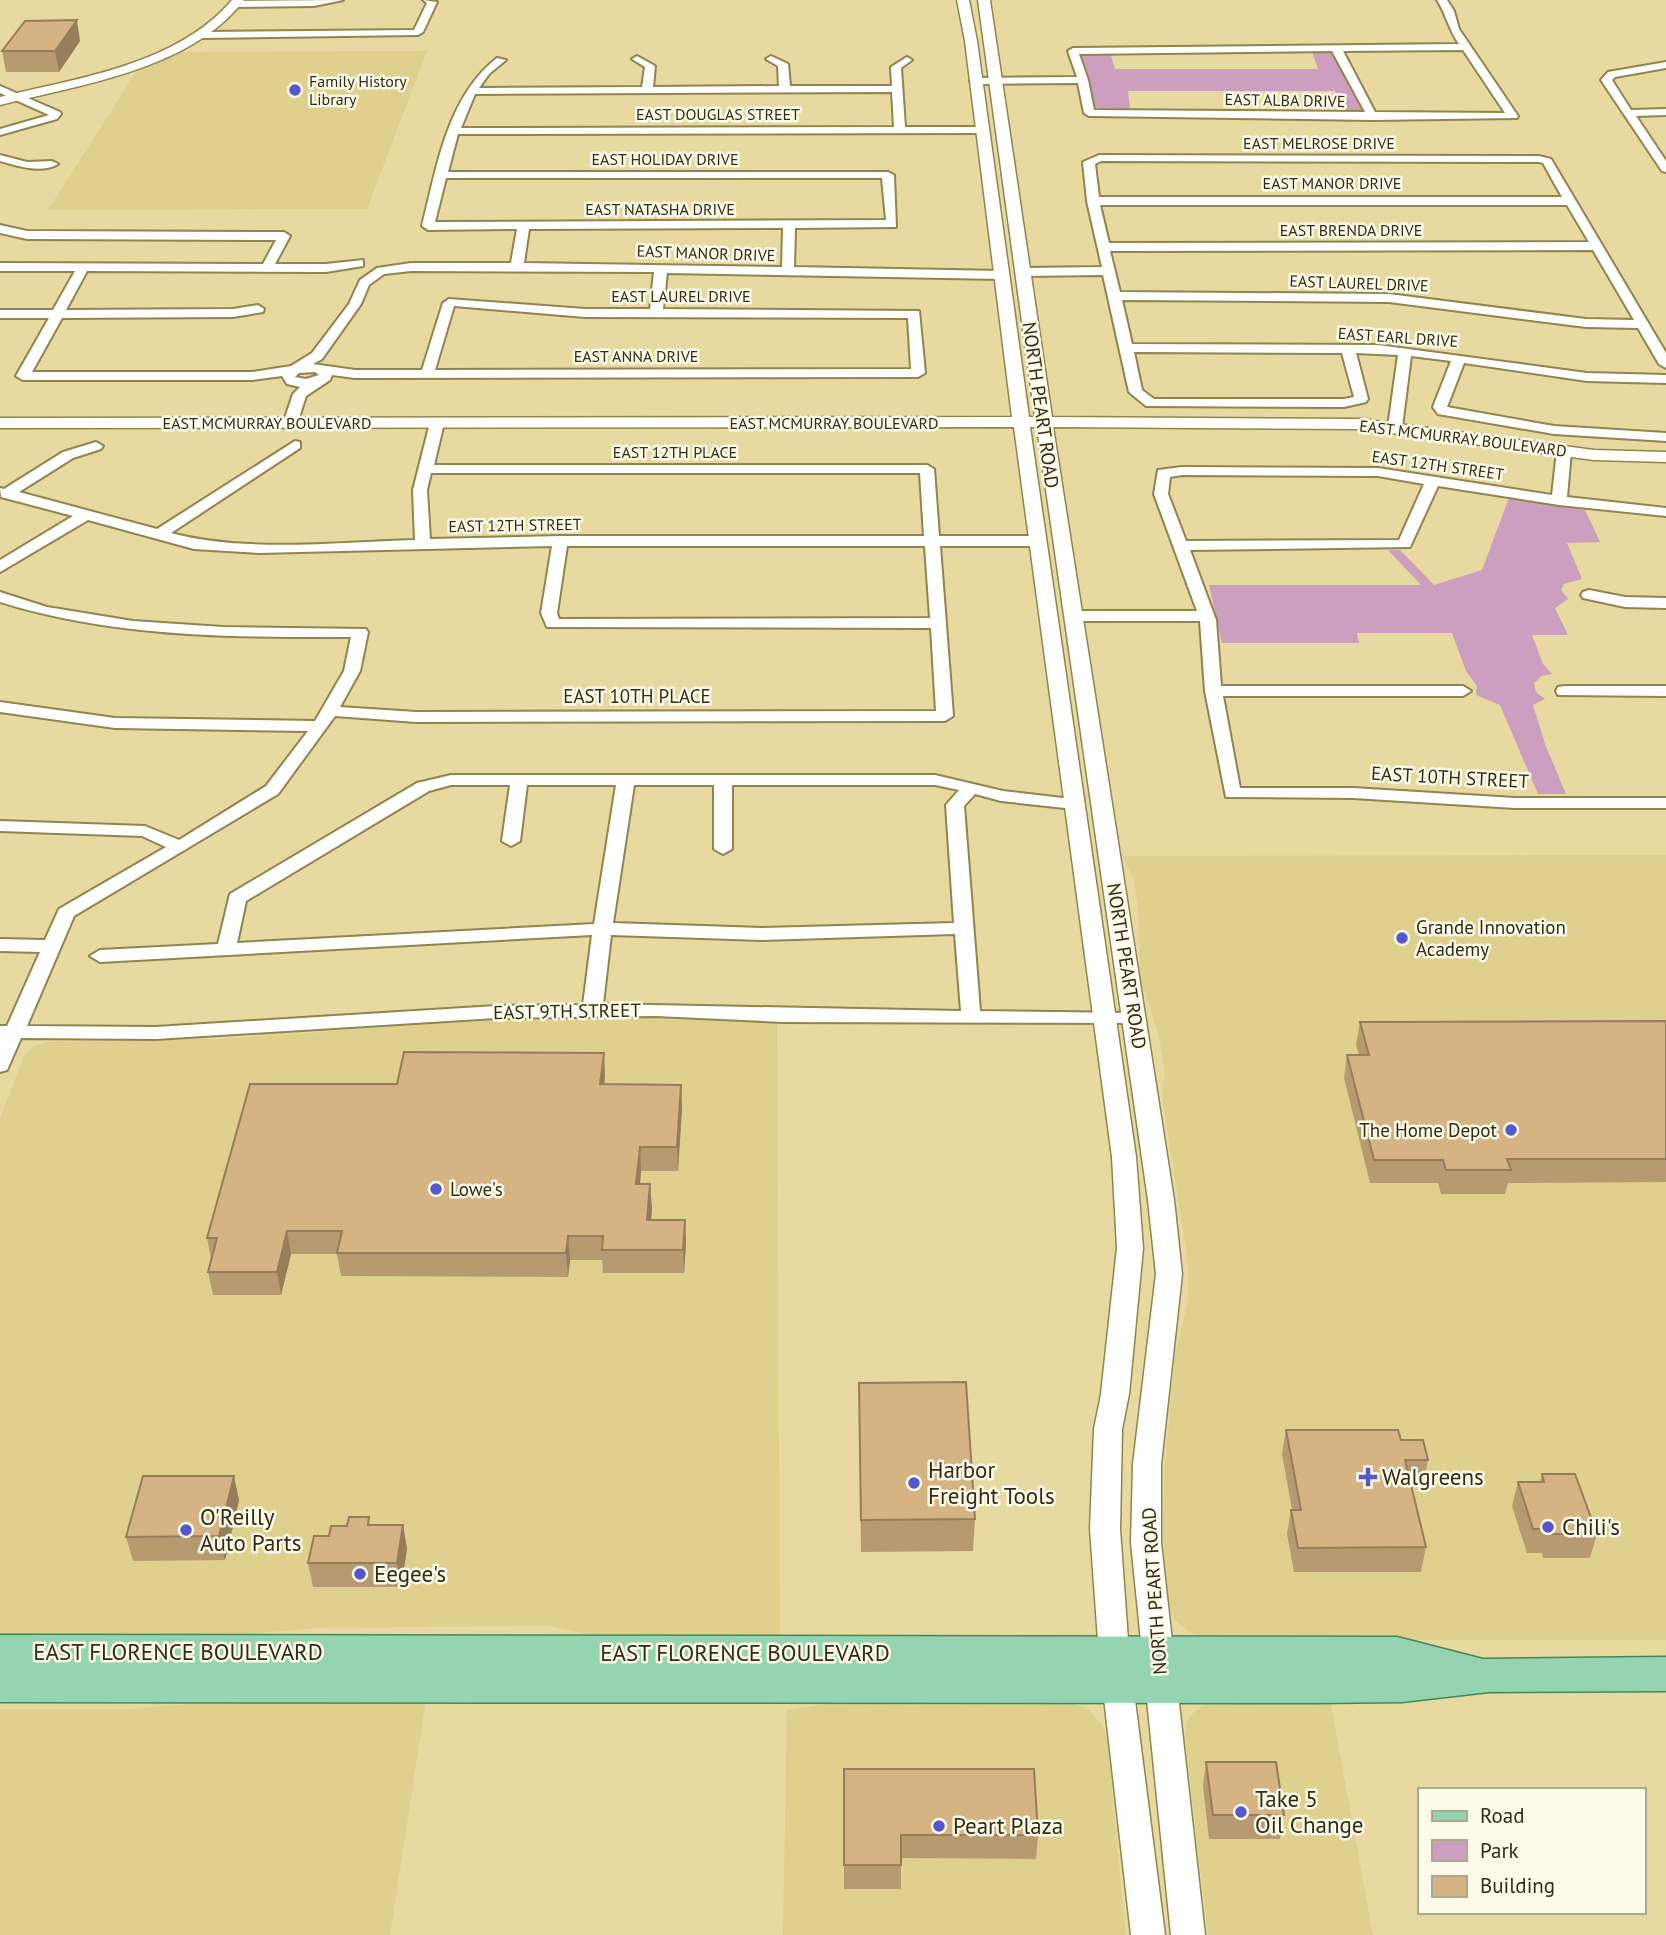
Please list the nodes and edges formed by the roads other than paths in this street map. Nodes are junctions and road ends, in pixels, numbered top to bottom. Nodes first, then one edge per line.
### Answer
1 (338, 0) edge
2 (428, 0) edge
3 (963, 0) edge
4 (984, 0) edge
5 (1442, 0) edge
6 (237, 2) edge
7 (204, 35) junction
8 (1335, 47) junction
9 (1466, 47) junction
10 (637, 59) dead end
11 (771, 59) dead end
12 (501, 60) dead end
13 (907, 60) dead end
14 (1666, 65) edge
15 (1083, 80) junction
16 (975, 81) junction
17 (994, 81) junction
18 (0, 89) edge
19 (785, 89) junction
20 (898, 89) junction
21 (647, 90) junction
22 (472, 91) junction
23 (16, 97) junction
24 (0, 102) edge
25 (1666, 112) edge
26 (1628, 113) junction
27 (1372, 117) junction
28 (900, 130) junction
29 (981, 130) junction
30 (455, 131) junction
31 (0, 132) edge
32 (1661, 155) edge
33 (0, 158) edge
34 (52, 164) dead end
35 (1666, 169) edge
36 (442, 175) junction
37 (1093, 201) junction
38 (1571, 201) junction
39 (892, 224) joint
40 (789, 225) junction
41 (524, 226) junction
42 (0, 229) edge
43 (1597, 246) junction
44 (1104, 247) junction
45 (0, 267) edge
46 (517, 267) junction
47 (267, 268) junction
48 (381, 268) junction
49 (82, 269) junction
50 (661, 269) junction
51 (1110, 271) junction
52 (788, 272) junction
53 (1022, 272) junction
54 (359, 273) junction
55 (1001, 275) junction
56 (1115, 296) junction
57 (258, 309) dead end
58 (57, 313) junction
59 (0, 314) edge
60 (656, 314) junction
61 (1642, 324) junction
62 (1126, 348) junction
63 (1348, 349) junction
64 (1405, 352) junction
65 (1460, 358) junction
66 (1666, 364) edge
67 (321, 371) junction
68 (918, 373) joint
69 (427, 374) junction
70 (295, 379) junction
71 (1666, 379) edge
72 (0, 423) edge
73 (437, 423) junction
74 (1022, 423) junction
75 (1044, 423) junction
76 (290, 424) junction
77 (1395, 427) junction
78 (1666, 437) edge
79 (295, 445) dead end
80 (96, 446) dead end
81 (1564, 451) junction
82 (1666, 457) edge
83 (424, 470) junction
84 (1433, 481) junction
85 (3, 493) edge
86 (1559, 501) junction
87 (1666, 512) edge
88 (86, 515) junction
89 (157, 536) junction
90 (560, 541) junction
91 (932, 541) junction
92 (1037, 541) junction
93 (423, 545) junction
94 (1181, 546) junction
95 (0, 567) edge
96 (1588, 595) dead end
97 (0, 597) edge
98 (1666, 603) edge
99 (1073, 616) junction
100 (1207, 616) junction
101 (939, 623) junction
102 (360, 632) joint
103 (1213, 691) junction
104 (1463, 691) dead end
105 (1564, 691) dead end
106 (1666, 691) edge
107 (0, 707) edge
108 (325, 718) junction
109 (626, 779) junction
110 (723, 779) junction
111 (519, 780) junction
112 (971, 787) junction
113 (1666, 803) edge
114 (1074, 804) junction
115 (0, 826) edge
116 (511, 841) dead end
117 (180, 848) junction
118 (723, 849) dead end
119 (965, 928) junction
120 (601, 929) junction
121 (0, 945) edge
122 (52, 946) junction
123 (226, 949) junction
124 (100, 956) dead end
125 (592, 1011) junction
126 (971, 1017) junction
127 (1104, 1019) junction
128 (1135, 1019) junction
129 (7, 1032) edge
130 (0, 1065) edge
131 (245, 1651) junction
132 (0, 1652) edge
133 (1116, 1670) junction
134 (1159, 1670) junction
135 (1666, 1674) edge
136 (0, 1684) edge
137 (1148, 1935) edge
138 (1188, 1935) edge

1 - 6 street
2 - 7 street
3 - 16 street, NORTH PEART ROAD
4 - 17 street, NORTH PEART ROAD
5 - 9 street
6 - 7 street
7 - 23 street
8 - 9 street
8 - 15 street
8 - 27 street
9 - 27 street, EAST ALBA DRIVE
10 - 21 street
11 - 19 street
12 - 22 street
13 - 20 street
14 - 26 street
15 - 17 street
15 - 27 street, EAST ALBA DRIVE
16 - 17 street
16 - 29 street, NORTH PEART ROAD
17 - 53 street, NORTH PEART ROAD
18 - 23 street
19 - 20 street
19 - 21 street
20 - 28 street
21 - 22 street
22 - 30 street
23 - 24 street
23 - 31 street
25 - 26 street
26 - 32 street
28 - 29 street, EAST DOUGLAS STREET
28 - 30 street, EAST DOUGLAS STREET
29 - 55 street, NORTH PEART ROAD
30 - 36 street
32 - 35 street
33 - 34 street
36 - 39 street, EAST HOLIDAY DRIVE
36 - 41 street, EAST NATASHA DRIVE
37 - 38 street, EAST MANOR DRIVE
37 - 38 street, EAST MELROSE DRIVE
37 - 44 street
38 - 43 street
39 - 40 street, EAST NATASHA DRIVE
40 - 41 street, EAST NATASHA DRIVE
40 - 52 street
41 - 46 street
42 - 47 street
43 - 44 street, EAST BRENDA DRIVE
43 - 61 street
44 - 51 street
45 - 49 street
46 - 48 street, EAST MANOR DRIVE
46 - 50 street, EAST MANOR DRIVE
47 - 49 street
47 - 54 street
48 - 54 street
48 - 54 street, EAST MANOR DRIVE
49 - 58 street
50 - 52 street, EAST MANOR DRIVE
50 - 60 street
51 - 53 street
51 - 56 street
52 - 55 street, EAST MANOR DRIVE
53 - 75 street, NORTH PEART ROAD
54 - 67 street
55 - 74 street, NORTH PEART ROAD
56 - 61 street, EAST LAUREL DRIVE
56 - 62 street
57 - 58 street
58 - 59 street
58 - 70 street
60 - 68 street, EAST LAUREL DRIVE
60 - 69 street, EAST LAUREL DRIVE
61 - 66 street
62 - 63 street, EAST EARL DRIVE
62 - 63 street
63 - 64 street, EAST EARL DRIVE
64 - 65 street, EAST EARL DRIVE
64 - 77 street
65 - 71 street, EAST EARL DRIVE
65 - 78 street
67 - 69 street, EAST ANNA DRIVE
67 - 70 street
67 - 70 street
68 - 69 street, EAST ANNA DRIVE
70 - 76 street
72 - 76 street, EAST MCMURRAY BOULEVARD
73 - 74 street, EAST MCMURRAY BOULEVARD
73 - 76 street, EAST MCMURRAY BOULEVARD
73 - 83 street
74 - 75 street, EAST MCMURRAY BOULEVARD
74 - 92 street, NORTH PEART ROAD
75 - 77 street, EAST MCMURRAY BOULEVARD
75 - 99 street, NORTH PEART ROAD
77 - 81 street, EAST MCMURRAY BOULEVARD
79 - 89 street
80 - 85 street
81 - 82 street, EAST MCMURRAY BOULEVARD
81 - 86 street
83 - 91 street, EAST 12TH PLACE
83 - 93 street
84 - 86 street, EAST 12TH STREET
84 - 94 street
84 - 94 street, EAST 12TH STREET
85 - 88 street, EAST 12TH STREET
86 - 87 street, EAST 12TH STREET
88 - 89 street, EAST 12TH STREET
88 - 95 street
89 - 93 street, EAST 12TH STREET
90 - 91 street, EAST 12TH STREET
90 - 93 street, EAST 12TH STREET
90 - 101 street
91 - 92 street, EAST 12TH STREET
91 - 101 street
92 - 114 street, NORTH PEART ROAD
94 - 100 street
96 - 98 street
97 - 102 street
99 - 100 street
99 - 128 street, NORTH PEART ROAD
100 - 103 street
101 - 108 street, EAST 10TH PLACE
102 - 108 street
103 - 104 street
103 - 113 street, EAST 10TH STREET
105 - 106 street
107 - 108 street, EAST 10TH PLACE
108 - 117 street
109 - 110 street
109 - 111 street
109 - 120 street
110 - 112 street
110 - 118 street
111 - 116 street
111 - 123 street
112 - 114 street
112 - 119 street
114 - 127 street, NORTH PEART ROAD
115 - 117 street
117 - 122 street
119 - 120 street
119 - 126 street
120 - 123 street
120 - 125 street
121 - 122 street
122 - 129 street
123 - 124 street
125 - 126 street, EAST 9TH STREET
125 - 129 street, EAST 9TH STREET
126 - 127 street, EAST 9TH STREET
127 - 128 street, EAST 9TH STREET
127 - 133 street, NORTH PEART ROAD
128 - 134 street, NORTH PEART ROAD
129 - 130 street
131 - 132 main road, EAST FLORENCE BOULEVARD
131 - 133 main road, EAST FLORENCE BOULEVARD
131 - 136 main road
133 - 134 main road, EAST FLORENCE BOULEVARD
133 - 136 main road, EAST FLORENCE BOULEVARD
133 - 137 street, NORTH PEART ROAD
134 - 135 main road, EAST FLORENCE BOULEVARD
134 - 138 street, NORTH PEART ROAD

